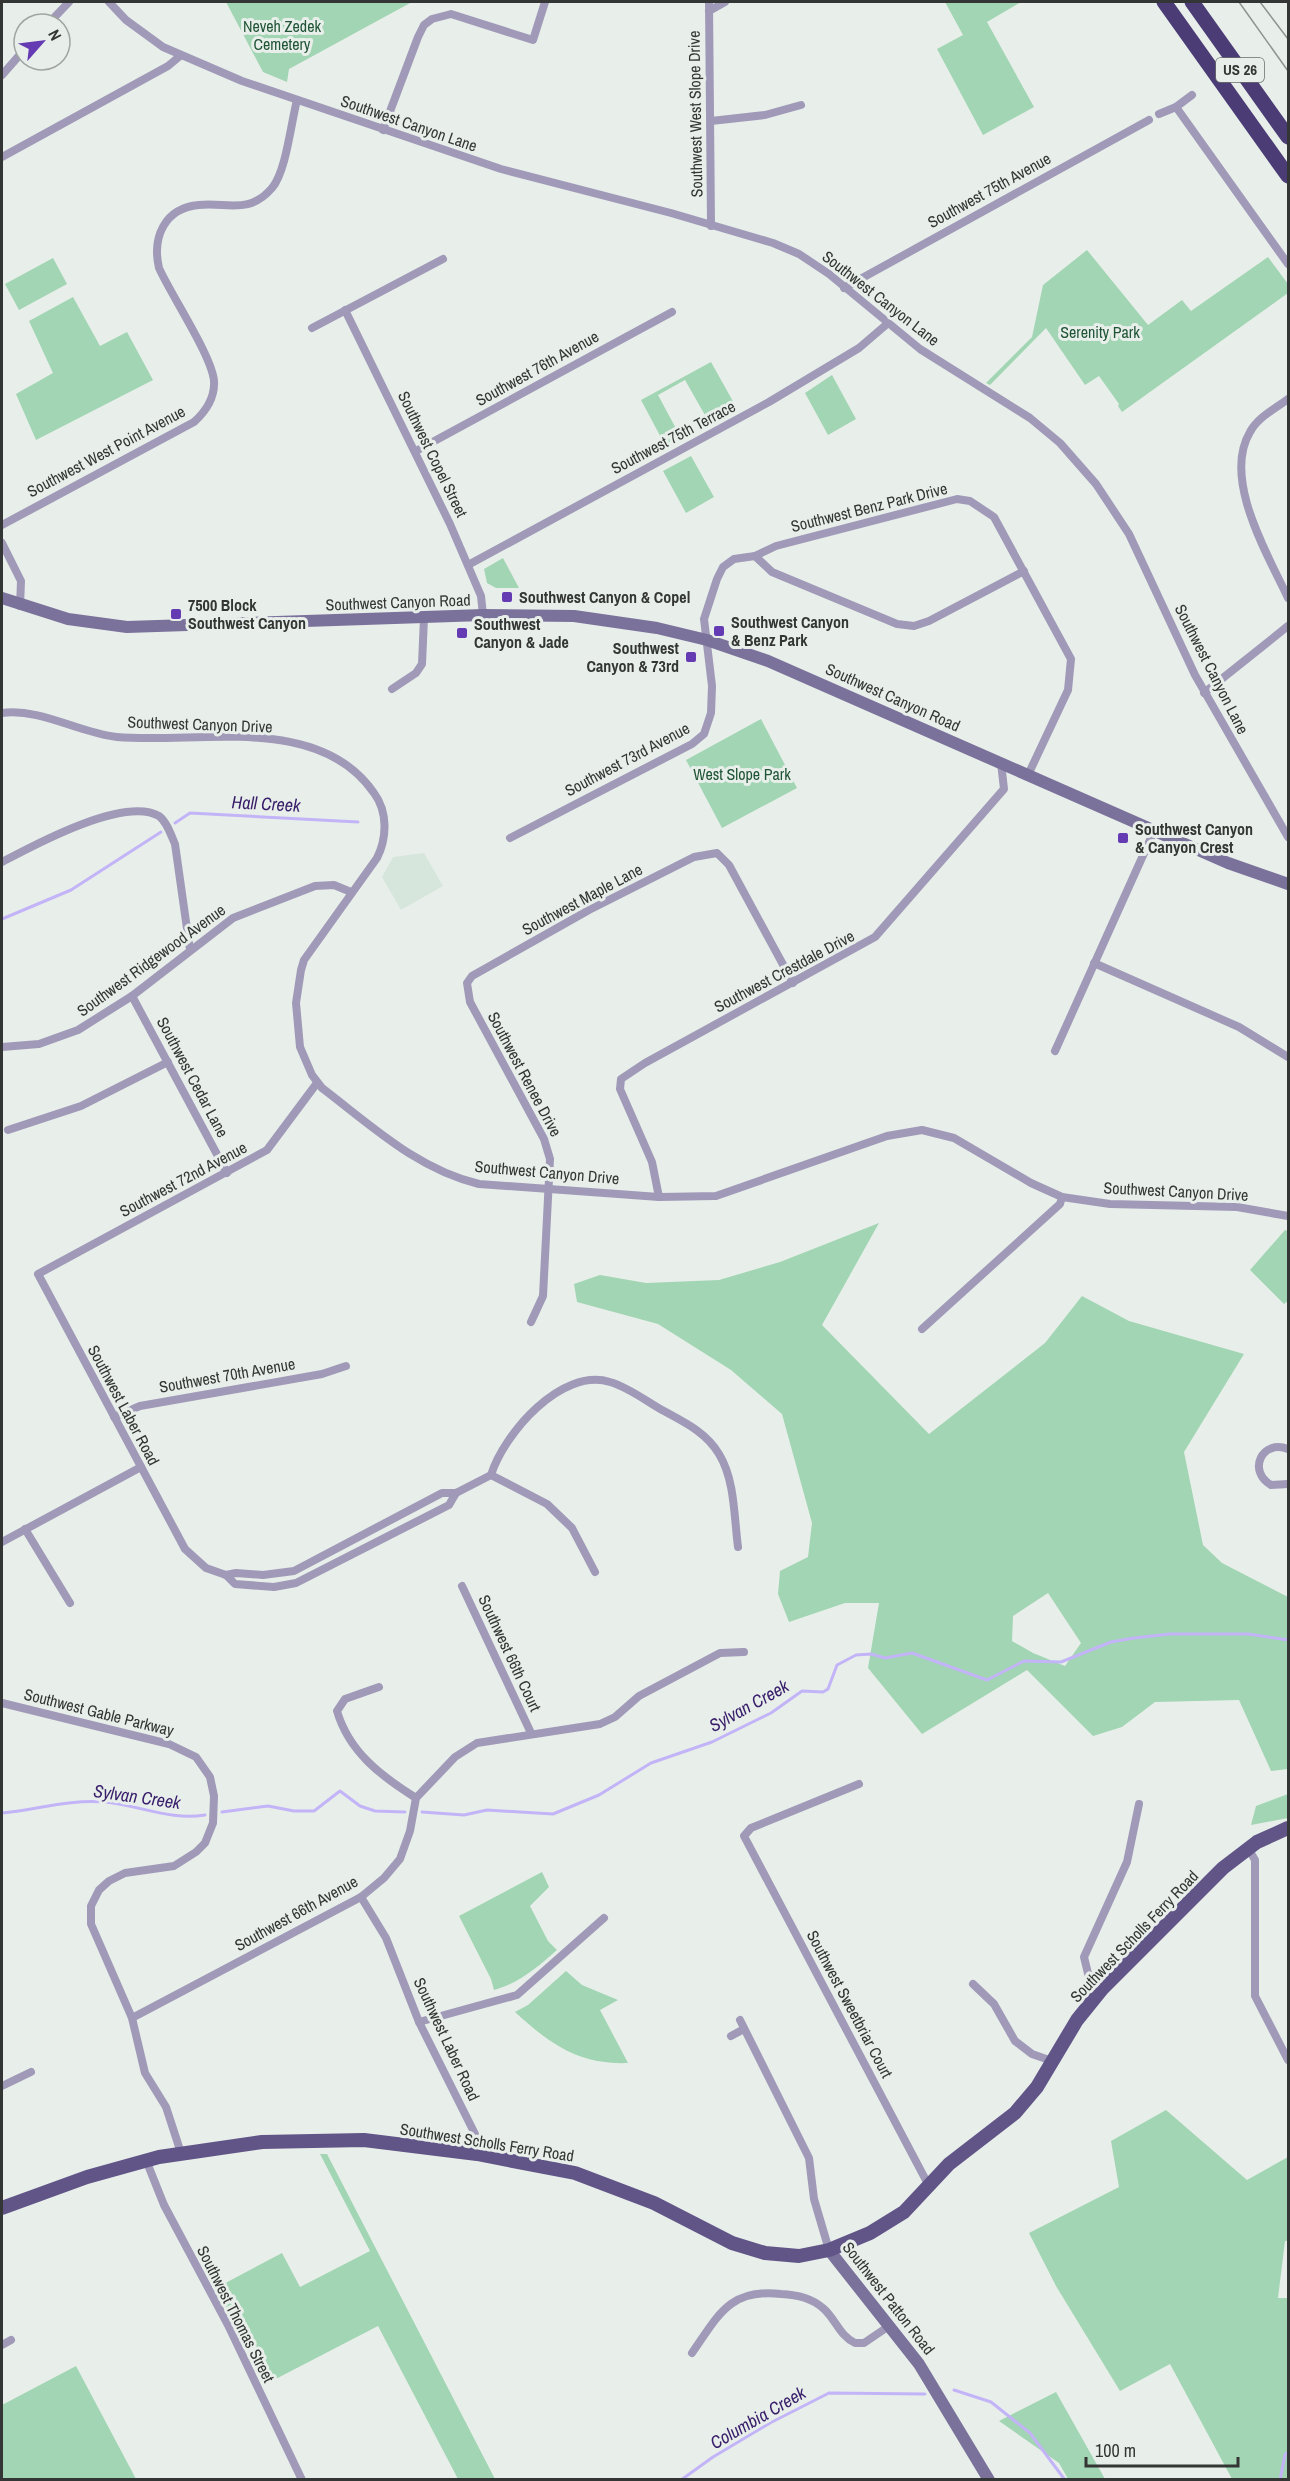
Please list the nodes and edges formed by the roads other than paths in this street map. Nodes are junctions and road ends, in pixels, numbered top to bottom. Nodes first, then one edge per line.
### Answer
1 (109, 2) edge
2 (545, 2) edge
3 (725, 2) edge
4 (1164, 2) edge
5 (1192, 2) edge
6 (709, 6) edge
7 (180, 56) junction
8 (12, 64) edge
9 (2, 75) edge
10 (1192, 95) dead end
11 (297, 100) junction
12 (801, 105) dead end
13 (1176, 107) junction
14 (1159, 114) dead end
15 (1149, 120) dead end
16 (711, 121) junction
17 (383, 130) junction
18 (1288, 137) edge
19 (2, 157) edge
20 (1288, 176) edge
21 (711, 226) junction
22 (443, 259) dead end
23 (1288, 264) edge
24 (844, 288) junction
25 (345, 310) junction
26 (672, 312) dead end
27 (887, 324) junction
28 (312, 328) dead end
29 (1288, 399) edge
30 (416, 451) junction
31 (2, 525) edge
32 (2, 543) edge
33 (755, 556) junction
34 (468, 566) junction
35 (1024, 570) junction
36 (2, 598) edge
37 (1288, 598) edge
38 (21, 606) junction
39 (483, 615) junction
40 (424, 618) junction
41 (1288, 626) edge
42 (707, 640) junction
43 (392, 689) dead end
44 (1204, 693) junction
45 (2, 713) edge
46 (1001, 764) junction
47 (1028, 775) junction
48 (1154, 831) junction
49 (1288, 837) edge
50 (510, 838) dead end
51 (2, 862) edge
52 (1288, 881) edge
53 (351, 892) junction
54 (190, 950) junction
55 (1094, 963) junction
56 (467, 983) joint
57 (793, 983) junction
58 (132, 996) junction
59 (2, 1047) edge
60 (1054, 1051) dead end
61 (1288, 1057) edge
62 (168, 1062) junction
63 (317, 1083) junction
64 (8, 1130) dead end
65 (227, 1173) junction
66 (550, 1187) junction
67 (658, 1197) junction
68 (1062, 1197) junction
69 (1288, 1216) edge
70 (38, 1274) joint
71 (531, 1322) dead end
72 (922, 1329) dead end
73 (346, 1365) dead end
74 (114, 1417) junction
75 (1288, 1449) edge
76 (141, 1467) junction
77 (491, 1475) junction
78 (1288, 1485) edge
79 (456, 1493) junction
80 (25, 1529) junction
81 (2, 1542) edge
82 (738, 1547) dead end
83 (595, 1572) dead end
84 (226, 1575) junction
85 (462, 1586) dead end
86 (70, 1603) dead end
87 (744, 1652) dead end
88 (379, 1687) dead end
89 (2, 1702) edge
90 (531, 1733) junction
91 (859, 1784) dead end
92 (416, 1798) junction
93 (1139, 1804) dead end
94 (1288, 1828) edge
95 (1248, 1848) junction
96 (361, 1897) junction
97 (604, 1918) dead end
98 (973, 1984) dead end
99 (1094, 1998) junction
100 (132, 2018) junction
101 (740, 2020) dead end
102 (419, 2022) junction
103 (744, 2029) junction
104 (731, 2036) dead end
105 (1288, 2060) edge
106 (1052, 2061) junction
107 (31, 2072) dead end
108 (2, 2086) edge
109 (181, 2153) junction
110 (477, 2154) junction
111 (146, 2160) junction
112 (929, 2186) junction
113 (2, 2208) edge
114 (829, 2250) junction
115 (889, 2326) junction
116 (11, 2340) dead end
117 (2, 2345) edge
118 (692, 2354) dead end
119 (302, 2480) edge
120 (989, 2480) edge

1 - 7 street, Southwest Canyon Lane
2 - 17 street
3 - 6 street
4 - 20 highway, US 26
5 - 18 highway, US 26
6 - 16 street, Southwest West Slope Drive
7 - 11 street, Southwest Canyon Lane
7 - 19 street
8 - 9 street
10 - 13 street
11 - 17 street, Southwest Canyon Lane
11 - 31 street, Southwest West Point Avenue
12 - 16 street
13 - 14 street
13 - 23 street
15 - 24 street, Southwest 75th Avenue
16 - 21 street, Southwest West Slope Drive
17 - 21 street, Southwest Canyon Lane
21 - 24 street, Southwest Canyon Lane
22 - 25 street
24 - 27 street, Southwest Canyon Lane
25 - 28 street
25 - 30 street, Southwest Copel Street
26 - 30 street, Southwest 76th Avenue
27 - 34 street, Southwest 75th Terrace
27 - 44 street, Southwest Canyon Lane
29 - 37 street
30 - 34 street, Southwest Copel Street
32 - 38 street
33 - 35 street
33 - 35 street, Southwest Benz Park Drive
33 - 42 street, Southwest Benz Park Drive
34 - 39 street, Southwest Copel Street
35 - 47 street, Southwest Benz Park Drive
36 - 38 main road, Southwest Canyon Road
38 - 40 main road, Southwest Canyon Road
39 - 40 main road, Southwest Canyon Road
39 - 42 main road, Southwest Canyon Road
40 - 43 street
41 - 44 street
42 - 46 main road, Southwest Canyon Road
42 - 50 street, Southwest 73rd Avenue
44 - 49 street, Southwest Canyon Lane
45 - 53 street, Southwest Canyon Drive
46 - 47 main road, Southwest Canyon Road
46 - 57 street, Southwest Crestdale Drive
47 - 48 main road, Southwest Canyon Road
48 - 52 main road, Southwest Canyon Road
48 - 55 street
51 - 54 street
53 - 54 street, Southwest Ridgewood Avenue
53 - 63 street, Southwest Canyon Drive
54 - 58 street, Southwest Ridgewood Avenue
55 - 60 street
55 - 61 street
56 - 57 street, Southwest Maple Lane
56 - 66 street, Southwest Renee Drive
57 - 67 street, Southwest Crestdale Drive
58 - 59 street, Southwest Ridgewood Avenue
58 - 62 street, Southwest Cedar Lane
62 - 64 street
62 - 65 street, Southwest Cedar Lane
63 - 65 street, Southwest 72nd Avenue
63 - 66 street, Southwest Canyon Drive
65 - 70 street, Southwest 72nd Avenue
66 - 67 street, Southwest Canyon Drive
66 - 71 street, Southwest Renee Drive
67 - 68 street, Southwest Canyon Drive
68 - 69 street, Southwest Canyon Drive
68 - 72 street
70 - 74 street, Southwest Laber Road
73 - 74 street, Southwest 70th Avenue
74 - 76 street, Southwest Laber Road
75 - 78 street
76 - 80 street
76 - 84 street, Southwest Laber Road
77 - 79 street
77 - 82 street
77 - 83 street
79 - 84 street
79 - 84 street
80 - 81 street
80 - 86 street
85 - 90 street, Southwest 66th Court
87 - 90 street
88 - 92 street
89 - 100 street, Southwest Gable Parkway
90 - 92 street
91 - 112 street, Southwest Sweetbriar Court
92 - 96 street, Southwest 66th Avenue
93 - 99 street
94 - 95 main road, Southwest Scholls Ferry Road
95 - 99 main road, Southwest Scholls Ferry Road
95 - 105 street
96 - 100 street, Southwest 66th Avenue
96 - 102 street, Southwest Laber Road
97 - 102 street
98 - 106 street
99 - 106 main road, Southwest Scholls Ferry Road
100 - 109 street, Southwest Gable Parkway
101 - 103 street, Southwest Patton Road
102 - 110 street, Southwest Laber Road
103 - 104 street
103 - 114 street, Southwest Patton Road
106 - 112 main road, Southwest Scholls Ferry Road
107 - 108 street
109 - 110 main road, Southwest Scholls Ferry Road
109 - 111 main road, Southwest Scholls Ferry Road
110 - 114 main road, Southwest Scholls Ferry Road
111 - 113 main road, Southwest Scholls Ferry Road
111 - 119 street, Southwest Thomas Street
112 - 114 main road, Southwest Scholls Ferry Road
114 - 115 main road, Southwest Patton Road
115 - 118 street
115 - 120 main road, Southwest Patton Road
116 - 117 street

